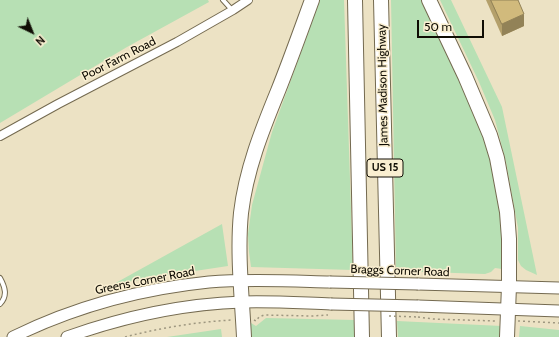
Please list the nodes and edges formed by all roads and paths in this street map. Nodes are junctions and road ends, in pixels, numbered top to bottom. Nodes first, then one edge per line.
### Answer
1 (223, 0) edge
2 (248, 0) edge
3 (312, 0) edge
4 (355, 0) edge
5 (382, 0) edge
6 (429, 0) edge
7 (233, 10) junction
8 (0, 136) edge
9 (0, 278) edge
10 (241, 281) junction
11 (509, 286) junction
12 (559, 288) edge
13 (242, 302) junction
14 (0, 304) edge
15 (559, 305) edge
16 (331, 309) junction
17 (508, 309) junction
18 (537, 310) junction
19 (418, 311) junction
20 (559, 311) edge
21 (251, 319) dead end
22 (228, 320) dead end
23 (500, 321) dead end
24 (521, 321) dead end
25 (559, 323) edge
26 (13, 337) edge
27 (67, 337) edge
28 (125, 337) edge
29 (244, 337) edge
30 (362, 337) edge
31 (388, 337) edge
32 (507, 337) edge

1 - 7 lane
2 - 7 street, Poor Farm Road
3 - 10 highway
4 - 30 highway, US 15
5 - 31 highway, James Madison Highway / US 15
6 - 11 highway
7 - 8 street, Poor Farm Road
9 - 14 lane
10 - 11 main road, Braggs Corner Road, bridge
10 - 13 highway
10 - 26 main road, Greens Corner Road
11 - 12 main road, Braggs Corner Road
11 - 17 highway
13 - 16 main road
13 - 27 main road
13 - 29 highway
15 - 18 main road
16 - 19 main road, bridge
16 - 21 path
17 - 18 main road
17 - 19 main road
17 - 32 highway
18 - 20 main road
19 - 23 path
22 - 28 path
24 - 25 path

